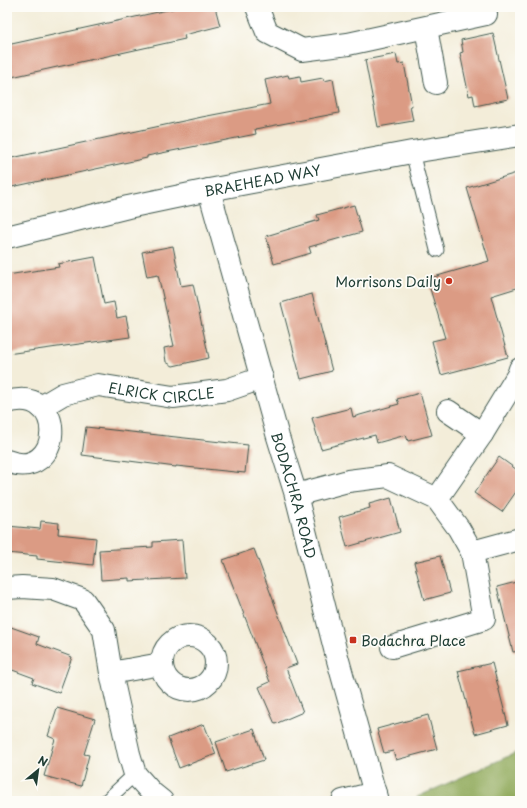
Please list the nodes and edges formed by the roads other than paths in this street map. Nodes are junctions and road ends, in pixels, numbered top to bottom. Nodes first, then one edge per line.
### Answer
1 (257, 7) edge
2 (486, 14) dead end
3 (426, 28) junction
4 (436, 83) dead end
5 (520, 135) edge
6 (412, 152) junction
7 (209, 190) junction
8 (7, 237) edge
9 (437, 250) dead end
10 (520, 369) edge
11 (262, 378) junction
12 (7, 402) edge
13 (40, 407) junction
14 (448, 411) dead end
15 (482, 434) junction
16 (7, 461) edge
17 (296, 495) junction
18 (437, 499) junction
19 (520, 539) edge
20 (472, 552) junction
21 (7, 588) edge
22 (392, 647) dead end
23 (162, 664) dead end
24 (111, 673) junction
25 (135, 774) junction
26 (376, 797) edge
27 (106, 801) edge
28 (162, 801) edge
29 (343, 801) edge

1 - 3 street
2 - 3 street
3 - 4 street
5 - 6 street, BRAEHEAD WAY
6 - 7 street, BRAEHEAD WAY
6 - 9 lane
7 - 8 street, BRAEHEAD WAY
7 - 11 street, BODACHRA ROAD
10 - 15 street
11 - 13 street, ELRICK CIRCLE
11 - 17 street, BODACHRA ROAD
12 - 13 street
13 - 16 street
14 - 15 street
15 - 18 street
17 - 18 street
17 - 26 street, BODACHRA ROAD
18 - 20 street
19 - 20 street
20 - 22 street
21 - 24 street
23 - 24 street
24 - 25 street
25 - 27 lane
25 - 28 street
26 - 29 street

